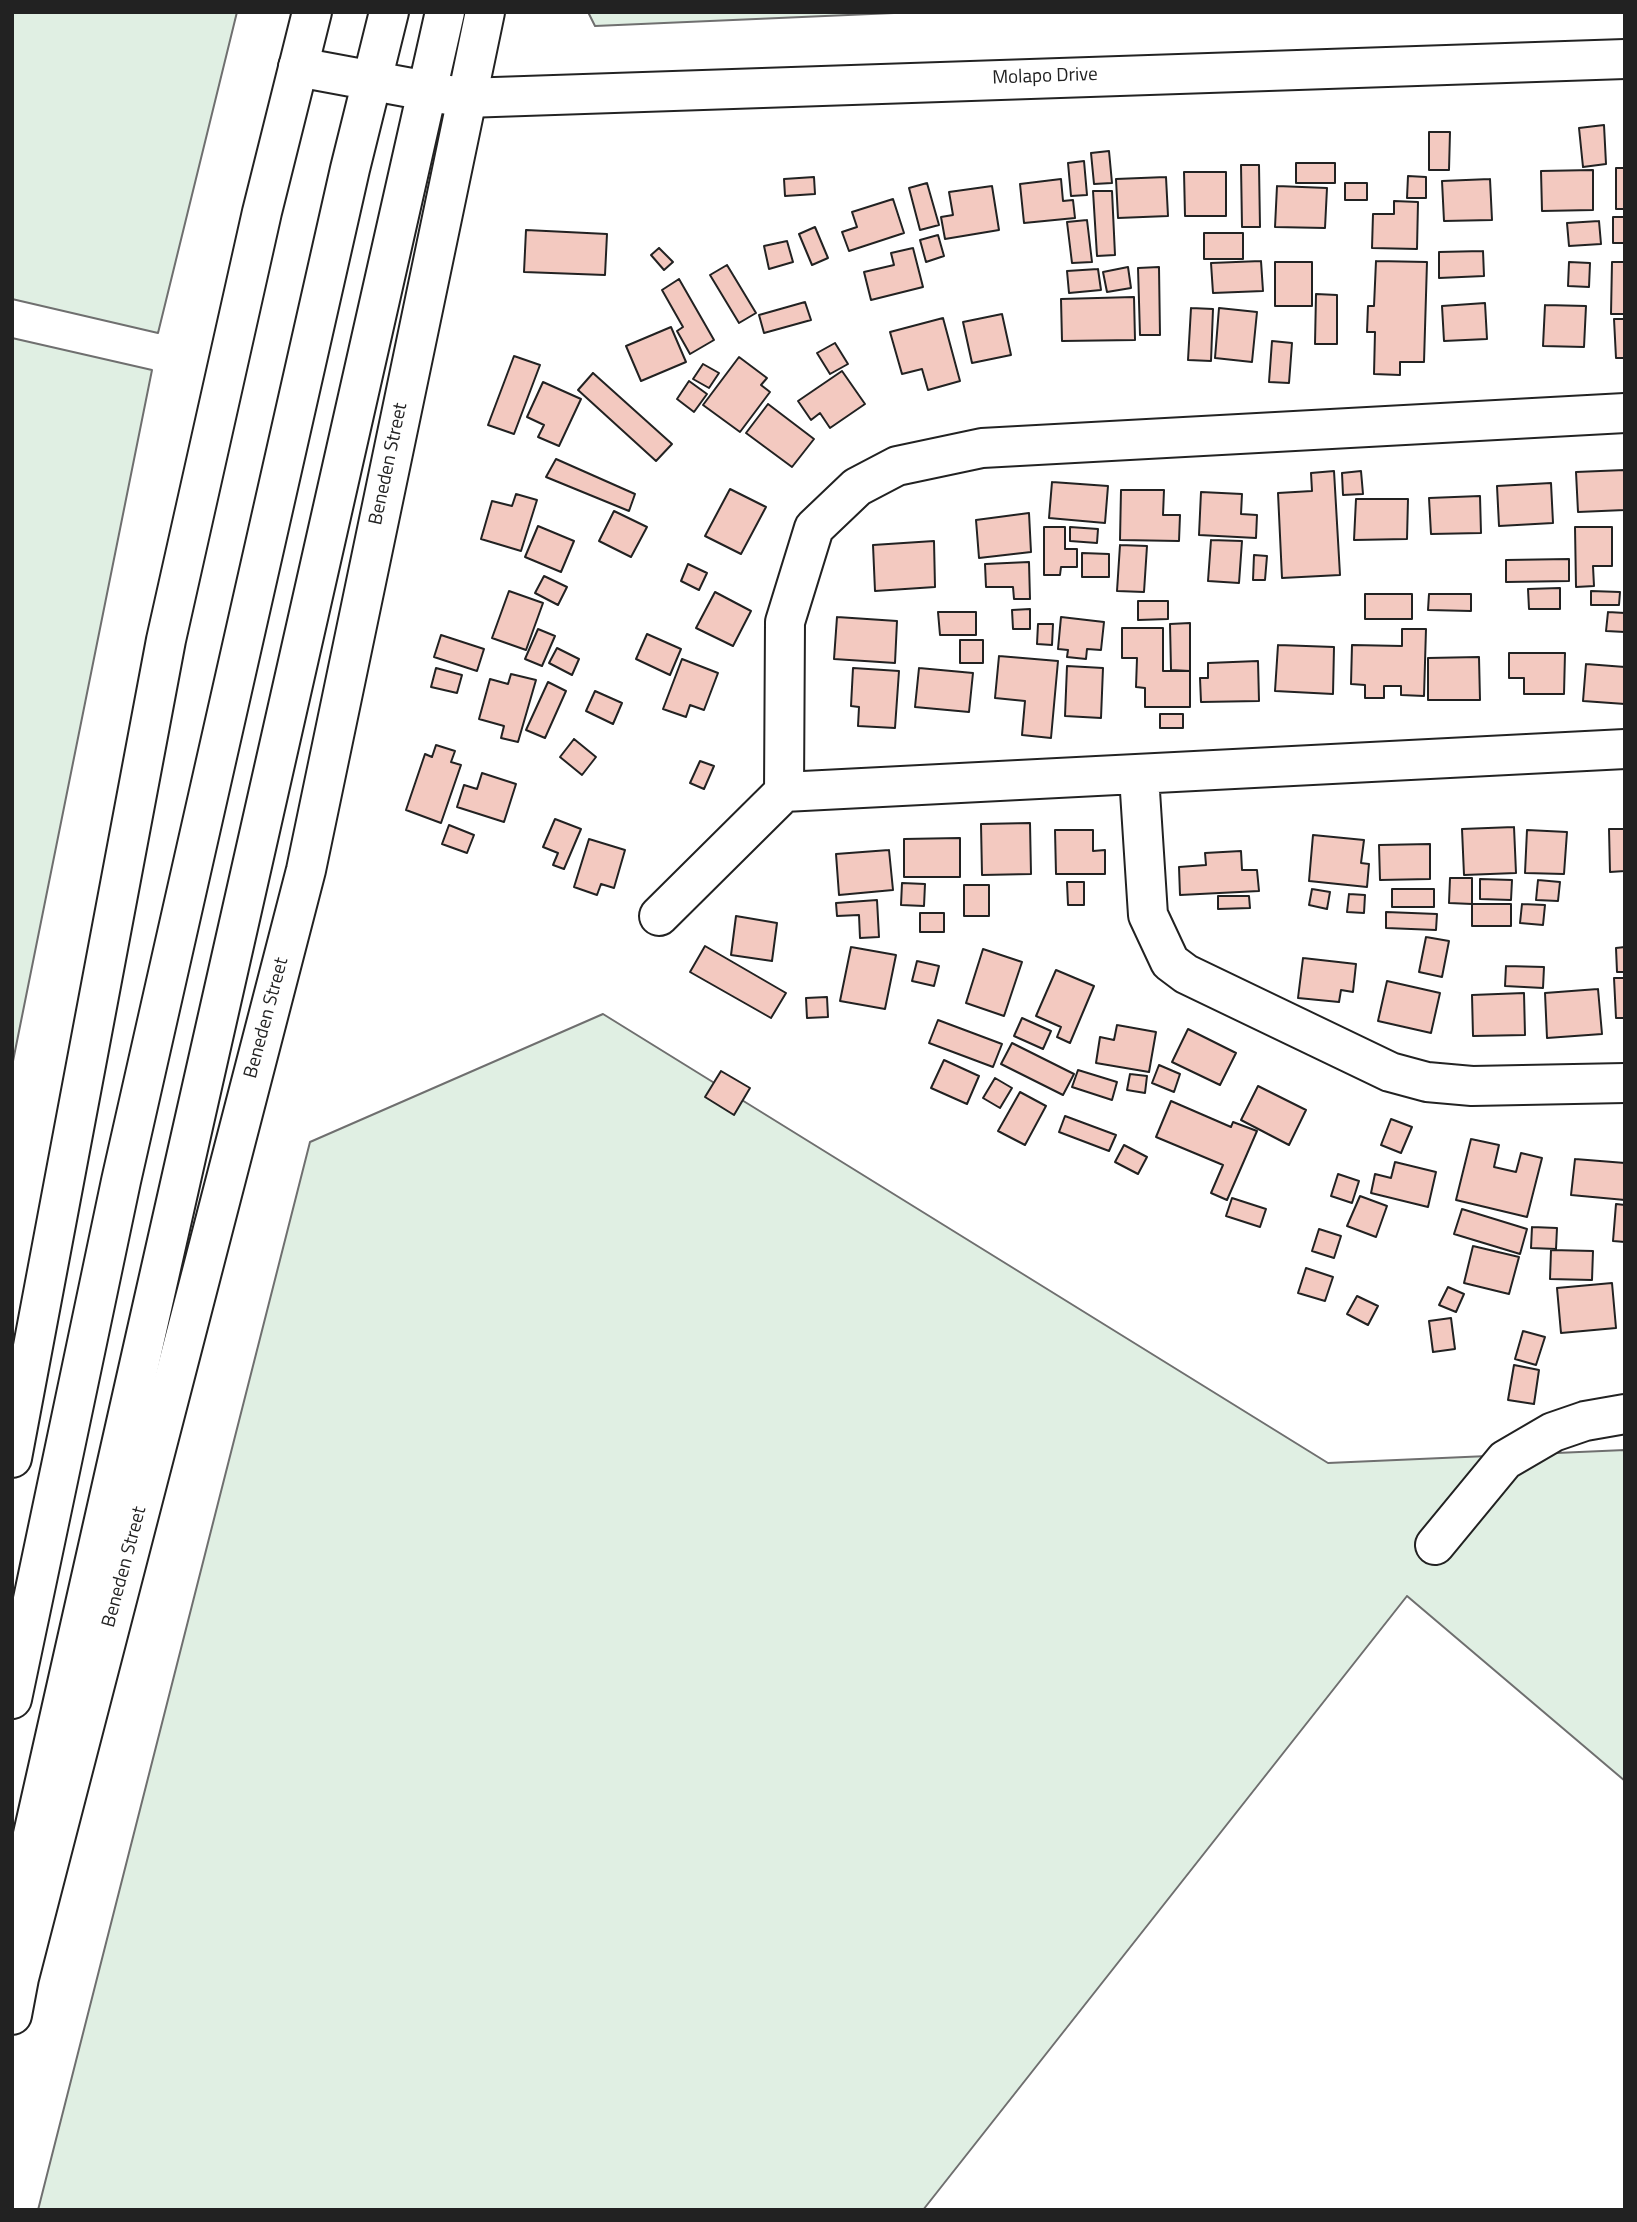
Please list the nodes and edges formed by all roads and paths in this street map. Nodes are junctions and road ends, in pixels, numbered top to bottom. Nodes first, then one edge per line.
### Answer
1 (312, 12) edge
2 (389, 12) edge
3 (445, 12) edge
4 (485, 12) edge
5 (1625, 59) edge
6 (298, 66) junction
7 (372, 80) junction
8 (427, 92) junction
9 (465, 98) junction
10 (1625, 413) edge
11 (1625, 749) edge
12 (1139, 776) junction
13 (784, 792) junction
14 (659, 916) dead end
15 (1625, 1083) edge
16 (1625, 1415) edge
17 (12, 1458) edge
18 (1435, 1545) dead end
19 (12, 1699) edge
20 (12, 1927) edge
21 (12, 2015) edge

1 - 6 street
2 - 7 street
3 - 8 street
4 - 9 street, Beneden Street
5 - 9 street, Molapo Drive
6 - 7 street, Molapo Drive
6 - 17 street
7 - 8 street, Molapo Drive
7 - 19 street
8 - 9 street, Molapo Drive
8 - 20 street
9 - 21 street, Beneden Street
10 - 13 street
11 - 12 street
12 - 13 street
12 - 15 street
13 - 14 street
16 - 18 street

